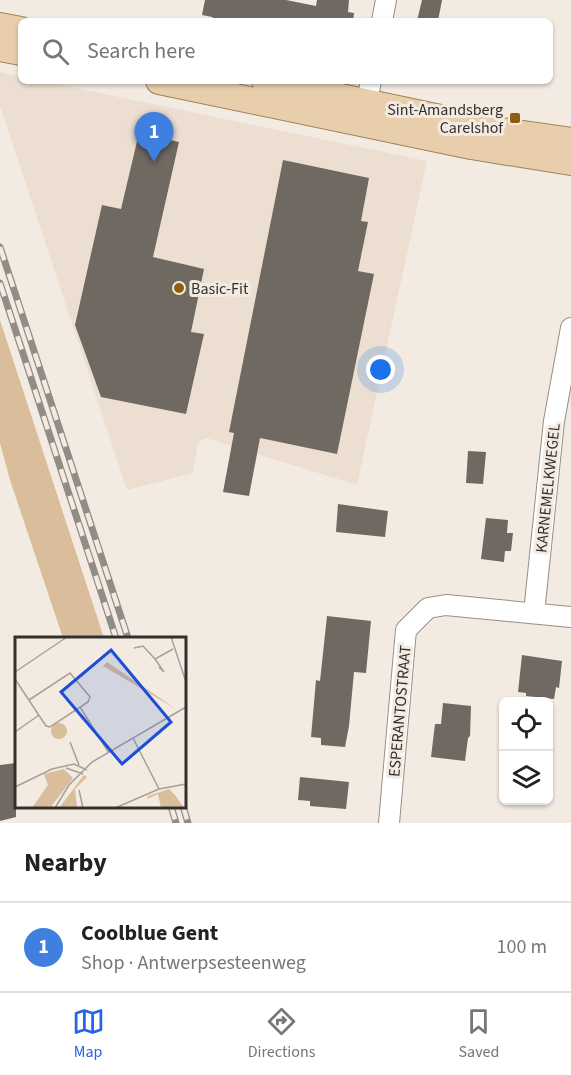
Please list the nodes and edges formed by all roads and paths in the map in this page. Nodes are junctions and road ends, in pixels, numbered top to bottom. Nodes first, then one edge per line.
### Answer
1 (386, 0) edge
2 (383, 18) edge
3 (0, 26) edge
4 (18, 29) edge
5 (0, 48) edge
6 (18, 51) edge
7 (174, 84) edge
8 (293, 84) edge
9 (369, 92) edge
10 (338, 118) junction
11 (571, 141) edge
12 (571, 162) edge
13 (571, 328) edge
14 (534, 613) junction
15 (571, 617) edge
16 (389, 823) edge

1 - 2 street
3 - 4 main road
5 - 6 main road
7 - 10 main road
8 - 9 main road
9 - 10 street
9 - 11 main road
10 - 12 main road
13 - 14 street, KARNEMELKWEGEL
14 - 15 street, ESPERANTOSTRAAT
14 - 16 street, ESPERANTOSTRAAT

